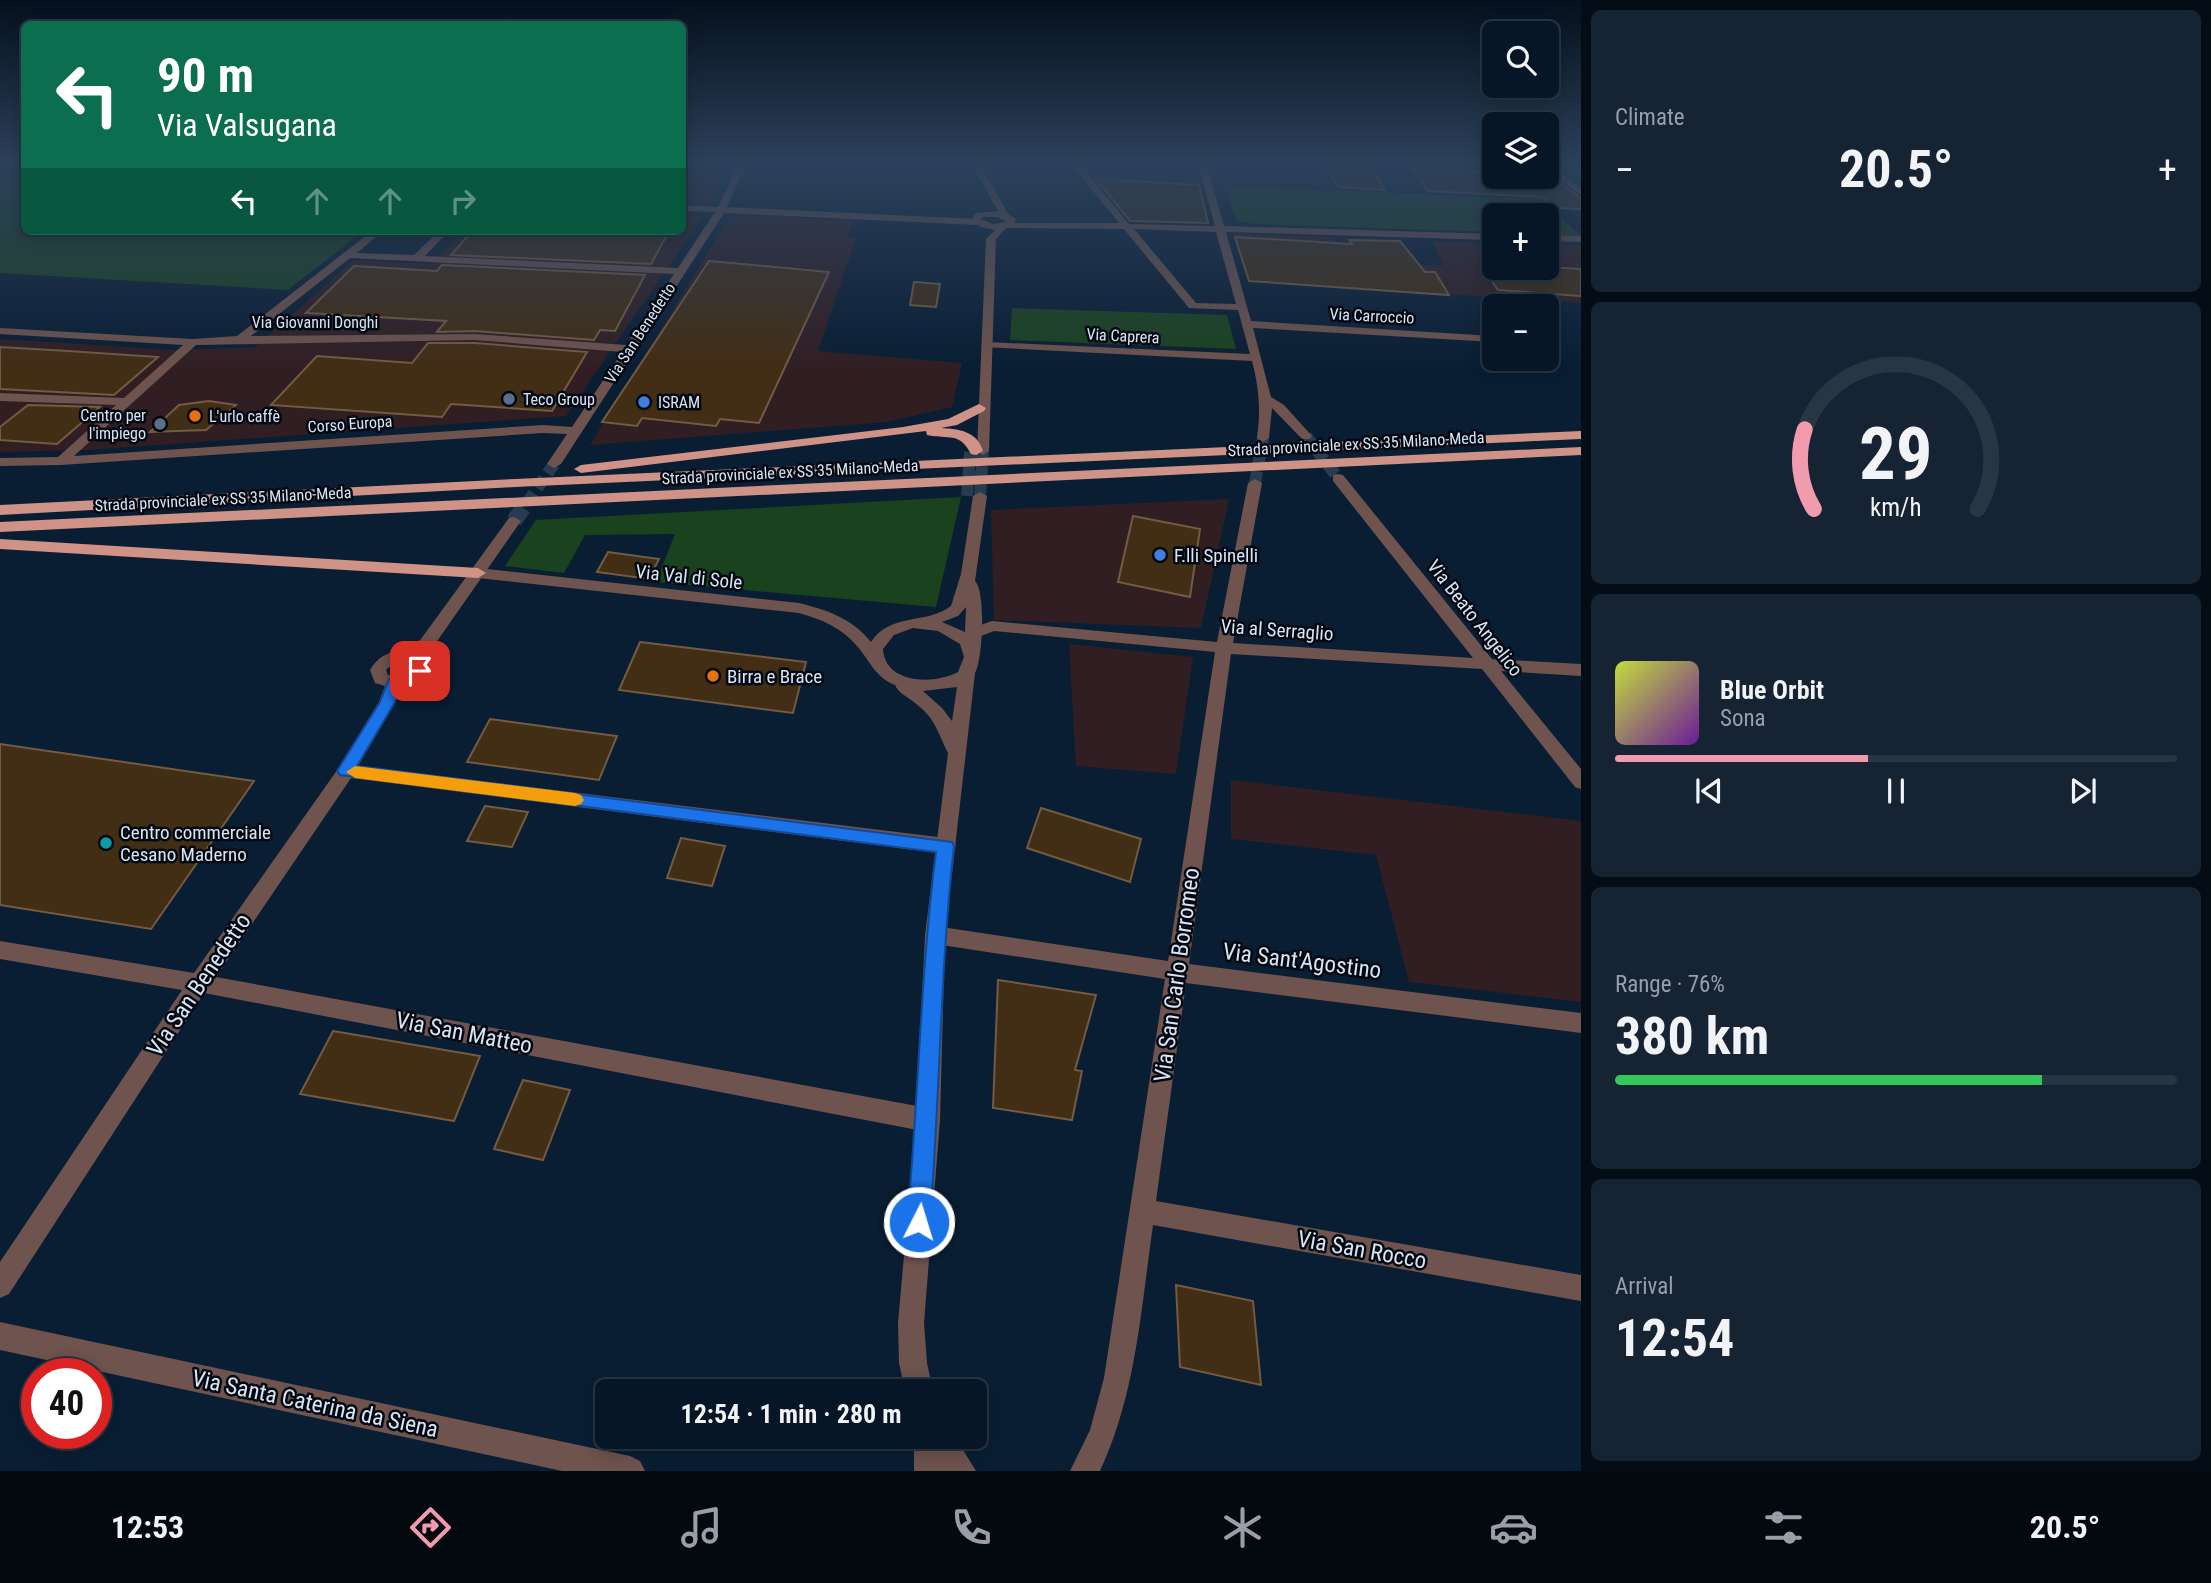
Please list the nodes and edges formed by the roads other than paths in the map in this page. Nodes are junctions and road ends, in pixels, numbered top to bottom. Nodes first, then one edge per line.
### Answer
1 (707, 232) edge
2 (987, 232) edge
3 (997, 232) edge
4 (1130, 232) edge
5 (1223, 232) edge
6 (1287, 232) edge
7 (373, 235) edge
8 (440, 235) edge
9 (1482, 237) edge
10 (1559, 238) edge
11 (991, 239) junction
12 (1581, 239) edge
13 (347, 254) junction
14 (417, 258) junction
15 (681, 271) junction
16 (1244, 307) junction
17 (1248, 324) junction
18 (0, 331) edge
19 (1482, 338) edge
20 (240, 339) junction
21 (193, 342) junction
22 (987, 345) junction
23 (630, 349) junction
24 (1257, 358) junction
25 (984, 391) junction
26 (0, 397) edge
27 (1267, 400) junction
28 (128, 402) junction
29 (979, 408) junction
30 (576, 431) junction
31 (903, 431) junction
32 (1581, 435) edge
33 (1306, 436) tunnel mouth
34 (1263, 438) tunnel mouth
35 (975, 448) junction
36 (1581, 451) edge
37 (61, 461) junction
38 (0, 462) edge
39 (554, 464) tunnel mouth
40 (1228, 467) joint
41 (1338, 478) tunnel mouth
42 (519, 479) junction
43 (1002, 479) joint
44 (1255, 482) tunnel mouth
45 (973, 496) tunnel mouth
46 (0, 510) edge
47 (514, 522) tunnel mouth
48 (0, 527) edge
49 (0, 544) edge
50 (478, 573) junction
51 (969, 578) junction
52 (914, 623) junction
53 (973, 634) junction
54 (1224, 648) junction
55 (972, 652) junction
56 (414, 655) junction
57 (876, 661) junction
58 (1484, 663) junction
59 (1581, 670) edge
60 (967, 673) junction
61 (894, 680) junction
62 (394, 683) junction
63 (956, 755) junction
64 (346, 771) junction
65 (1581, 782) edge
66 (946, 846) junction
67 (935, 935) junction
68 (0, 950) edge
69 (1177, 972) junction
70 (199, 984) junction
71 (1581, 1023) edge
72 (928, 1120) junction
73 (1143, 1211) junction
74 (0, 1285) edge
75 (1581, 1288) edge
76 (0, 1336) edge
77 (916, 1379) edge
78 (928, 1449) edge
79 (946, 1449) edge
80 (1085, 1469) edge
81 (630, 1471) edge
82 (929, 1471) edge
83 (961, 1471) edge

1 - 15 street, Via San Benedetto
2 - 11 street
3 - 11 street
4 - 16 street
5 - 16 street
6 - 9 street
7 - 13 street
8 - 14 street
10 - 12 street
11 - 22 street
13 - 14 street
13 - 20 street
14 - 15 street
15 - 23 street, Via San Benedetto
16 - 17 street
17 - 19 street, Via Carroccio
17 - 24 street
18 - 21 street, Via Giovanni Donghi
20 - 21 street, Via Giovanni Donghi
20 - 23 street, Via Giovanni Donghi
21 - 28 street
22 - 24 street, Via Caprera
22 - 25 street
23 - 30 street, Via San Benedetto
24 - 27 street
25 - 29 street
25 - 35 street
26 - 28 street
27 - 33 street
27 - 34 street
28 - 37 street
29 - 31 highway
29 - 35 street
30 - 37 street, Corso Europa
30 - 39 street, Via San Benedetto
31 - 35 highway
31 - 42 highway
32 - 42 highway, Strada provinciale ex SS 35 Milano-Meda
36 - 40 highway, Strada provinciale ex SS 35 Milano-Meda
37 - 38 street, Corso Europa
40 - 43 highway, Strada provinciale ex SS 35 Milano-Meda
41 - 58 street, Via Beato Angelico
42 - 46 highway, Strada provinciale ex SS 35 Milano-Meda
43 - 48 highway, Strada provinciale ex SS 35 Milano-Meda
44 - 54 street, Via San Carlo Borromeo
45 - 51 street
47 - 50 street
49 - 50 highway
50 - 56 street
50 - 57 street, Via Val di Sole
51 - 52 street
51 - 53 street
52 - 55 street
52 - 57 street
53 - 54 street, Via al Serraglio
53 - 55 street
54 - 58 street, Via al Serraglio
54 - 69 street, Via San Carlo Borromeo
55 - 60 street
56 - 62 street
56 - 62 street
57 - 61 street
58 - 59 street, Via al Serraglio
58 - 65 street, Via Beato Angelico
60 - 61 street
60 - 63 street
61 - 63 street
62 - 64 street, Via San Benedetto
63 - 66 street
64 - 66 street
64 - 70 street, Via San Benedetto
66 - 67 street
67 - 69 street, Via Sant'Agostino
67 - 72 street
68 - 70 street, Via San Matteo
69 - 71 street, Via Sant'Agostino
69 - 73 street, Via San Carlo Borromeo
70 - 72 street, Via San Matteo
70 - 74 street, Via San Benedetto
72 - 77 street
73 - 75 street, Via San Rocco
73 - 80 street, Via San Carlo Borromeo
76 - 81 street, Via Santa Caterina da Siena
78 - 82 street
79 - 83 street

